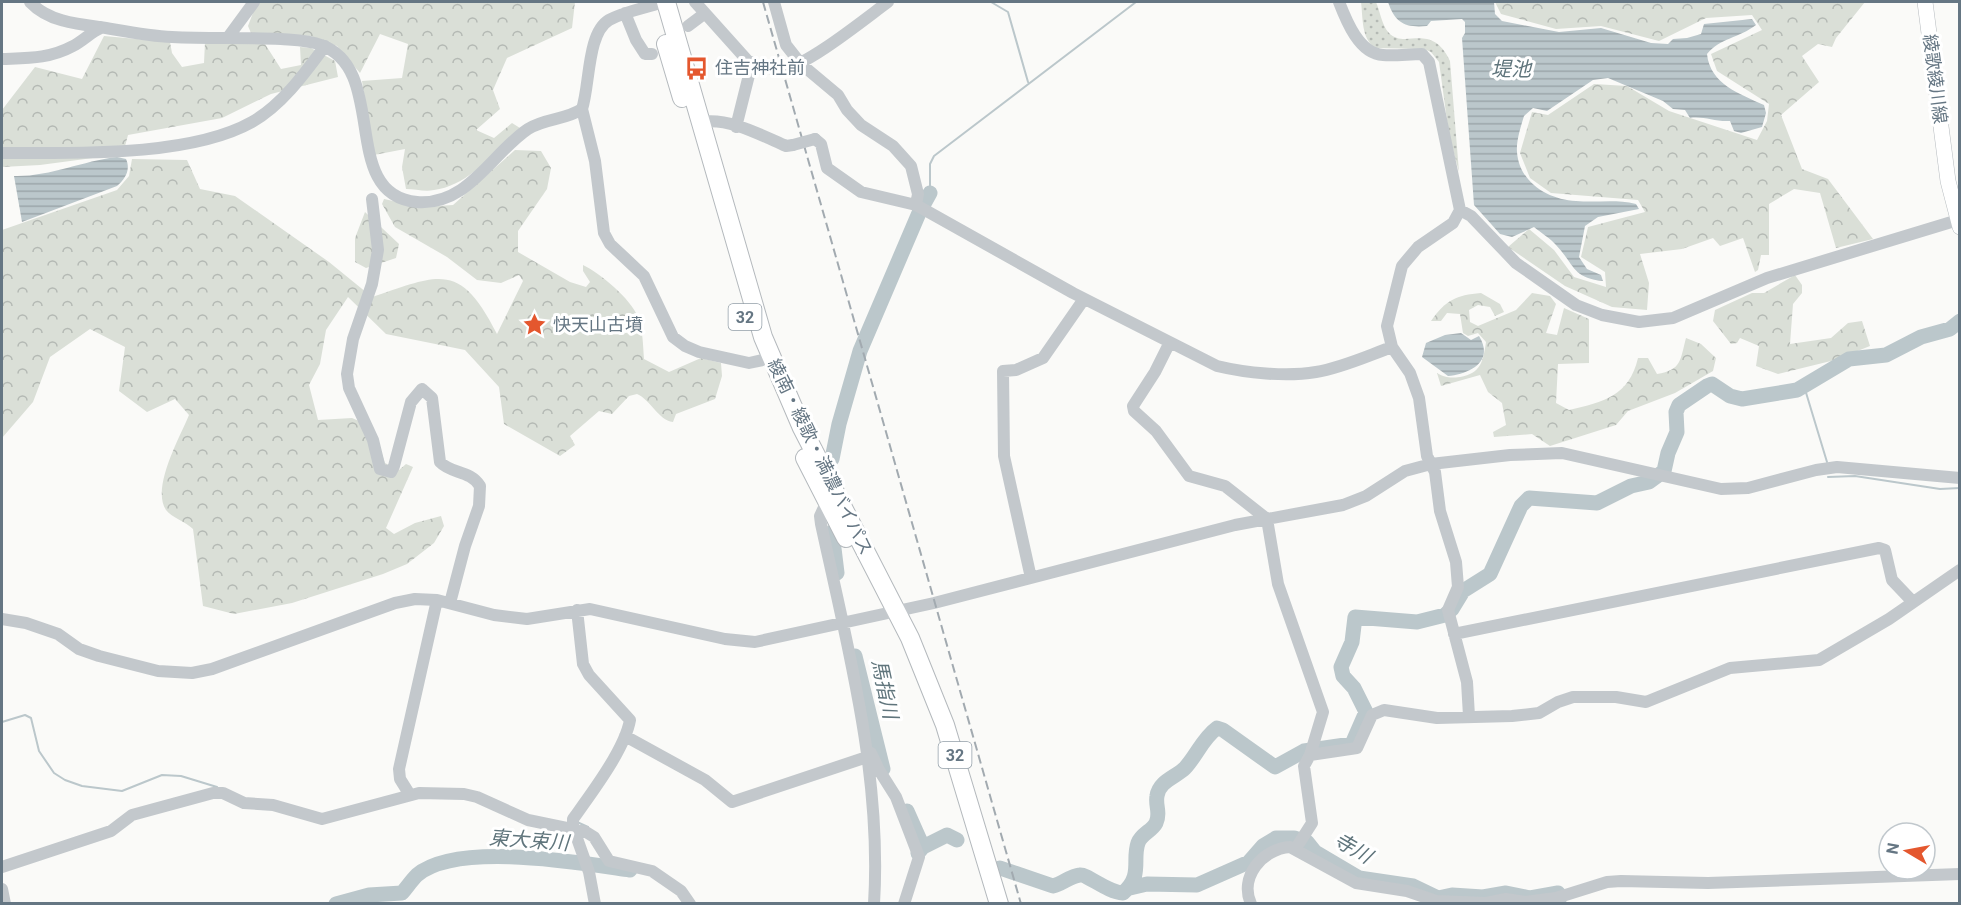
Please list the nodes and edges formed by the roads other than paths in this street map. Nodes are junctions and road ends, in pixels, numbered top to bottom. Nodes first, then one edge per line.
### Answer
1 (30, 2) edge
2 (254, 2) edge
3 (660, 2) edge
4 (695, 2) edge
5 (774, 2) edge
6 (888, 2) edge
7 (1339, 2) edge
8 (1924, 2) edge
9 (625, 13) junction
10 (704, 14) junction
11 (688, 26) dead end
12 (101, 28) junction
13 (229, 36) junction
14 (325, 46) junction
15 (652, 54) dead end
16 (2, 59) edge
17 (752, 63) junction
18 (801, 64) junction
19 (582, 109) junction
20 (701, 122) junction
21 (736, 127) junction
22 (2, 153) edge
23 (372, 199) dead end
24 (920, 208) junction
25 (1460, 210) junction
26 (1959, 224) edge
27 (1084, 299) junction
28 (1169, 344) junction
29 (1392, 347) junction
30 (766, 360) junction
31 (1431, 464) junction
32 (1959, 478) edge
33 (827, 501) junction
34 (1267, 519) junction
35 (1959, 570) edge
36 (1031, 578) junction
37 (437, 600) junction
38 (1912, 601) junction
39 (450, 603) junction
40 (577, 609) junction
41 (890, 612) junction
42 (2, 618) edge
43 (846, 621) junction
44 (1454, 634) junction
45 (1469, 716) junction
46 (626, 736) junction
47 (865, 741) junction
48 (1311, 751) junction
49 (867, 757) junction
50 (409, 793) junction
51 (573, 827) junction
52 (1300, 843) junction
53 (2, 867) edge
54 (1959, 874) edge
55 (2, 890) edge
56 (1506, 901) edge
57 (5, 903) edge
58 (596, 903) edge
59 (690, 903) edge
60 (874, 903) edge
61 (904, 903) edge
62 (987, 903) edge
63 (999, 903) edge
64 (1251, 903) edge

1 - 12 street
2 - 13 street
3 - 9 street
3 - 20 highway, 綾南・綾歌・満濃バイパス / 32
3 - 30 highway, 綾南・綾歌・満濃バイパス / 32
4 - 10 street
5 - 18 street
6 - 18 street
7 - 25 street
8 - 26 main road, 綾歌綾川線
9 - 15 street
9 - 19 street
10 - 11 street
10 - 17 street
12 - 13 street
12 - 16 street
13 - 14 street
14 - 19 street
14 - 22 street
17 - 18 street
17 - 21 street
18 - 24 street
19 - 30 street
20 - 21 street
20 - 30 highway, 綾南・綾歌・満濃バイパス / 32
21 - 24 street, bridge
23 - 39 street
24 - 27 street
25 - 26 street
25 - 29 street
27 - 28 street
27 - 36 street
28 - 29 street
28 - 34 street
29 - 31 street
30 - 33 highway, 綾南・綾歌・満濃バイパス / 32
30 - 41 highway, 綾南・綾歌・満濃バイパス / 32
31 - 32 street
31 - 34 street
31 - 44 street
33 - 41 highway, 綾南・綾歌・満濃バイパス / 32
33 - 43 street
34 - 36 street
34 - 48 street
35 - 38 street
36 - 41 street
37 - 39 street
37 - 42 street
37 - 50 street
38 - 44 street
38 - 45 street
39 - 40 street
40 - 43 street
40 - 46 street
41 - 43 street
41 - 62 highway, 綾南・綾歌・満濃バイパス / 32
41 - 63 highway, 綾南・綾歌・満濃バイパス / 32
43 - 47 street
44 - 45 street
45 - 48 street
46 - 49 street
46 - 51 street
47 - 49 street
47 - 61 street
48 - 52 street
49 - 60 street
50 - 51 street
50 - 53 street
51 - 58 street
51 - 59 street
52 - 56 street
52 - 64 street
54 - 56 street
55 - 57 street

